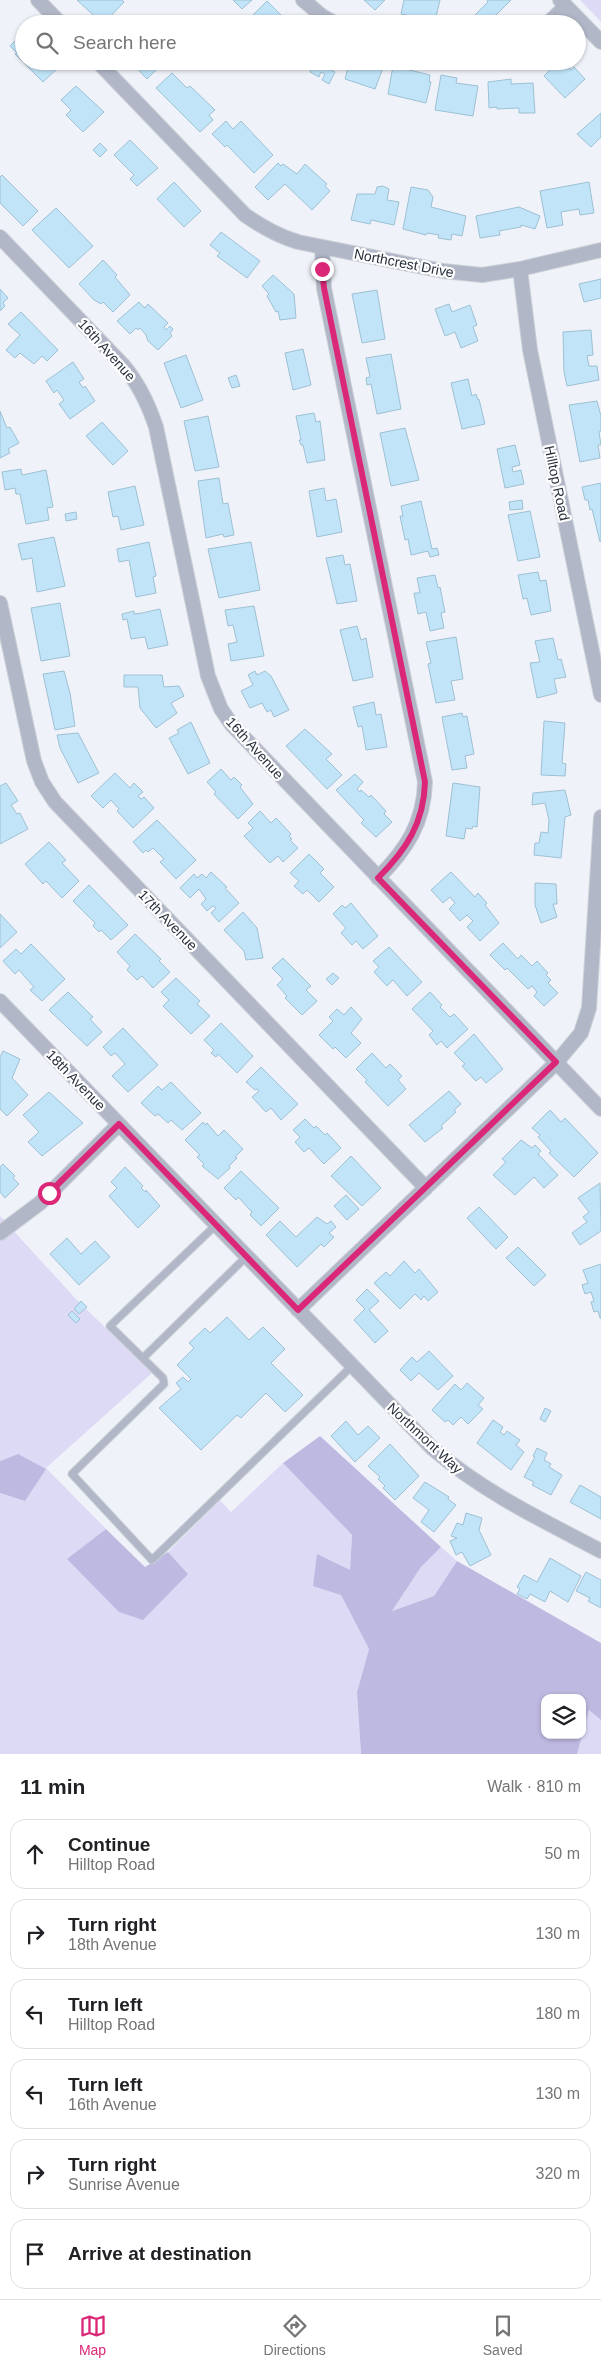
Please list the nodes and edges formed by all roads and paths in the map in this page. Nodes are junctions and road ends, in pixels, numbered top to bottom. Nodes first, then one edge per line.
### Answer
1 (38, 0) edge
2 (303, 0) edge
3 (563, 3) edge
4 (52, 15) edge
5 (321, 15) edge
6 (554, 15) edge
7 (575, 15) edge
8 (586, 27) edge
9 (601, 42) edge
10 (106, 70) edge
11 (0, 237) edge
12 (322, 247) junction
13 (601, 250) edge
14 (520, 269) junction
15 (0, 603) edge
16 (601, 695) edge
17 (601, 817) edge
18 (378, 878) junction
19 (0, 1001) edge
20 (556, 1062) junction
21 (601, 1110) edge
22 (119, 1124) junction
23 (426, 1188) junction
24 (216, 1225) junction
25 (0, 1233) edge
26 (246, 1257) junction
27 (298, 1310) junction
28 (143, 1358) junction
29 (352, 1366) junction
30 (601, 1551) edge

1 - 4 street
2 - 5 street
3 - 6 street
3 - 7 street
8 - 9 street
10 - 12 street, Northcrest Drive
11 - 18 street, 16th Avenue
12 - 14 street, Northcrest Drive
12 - 18 street
13 - 14 street, Northcrest Drive
14 - 16 street, Hilltop Road
15 - 23 street, 17th Avenue
17 - 20 street
18 - 20 street, 16th Avenue
19 - 22 street, 18th Avenue
20 - 21 street, 16th Avenue
20 - 23 street
22 - 24 street, 18th Avenue
22 - 25 street
23 - 27 street
24 - 26 street, 18th Avenue
24 - 28 lane
26 - 27 street, 18th Avenue
26 - 28 lane
27 - 29 street, Northmont Way
28 - 29 lane
29 - 30 street, Northmont Way

